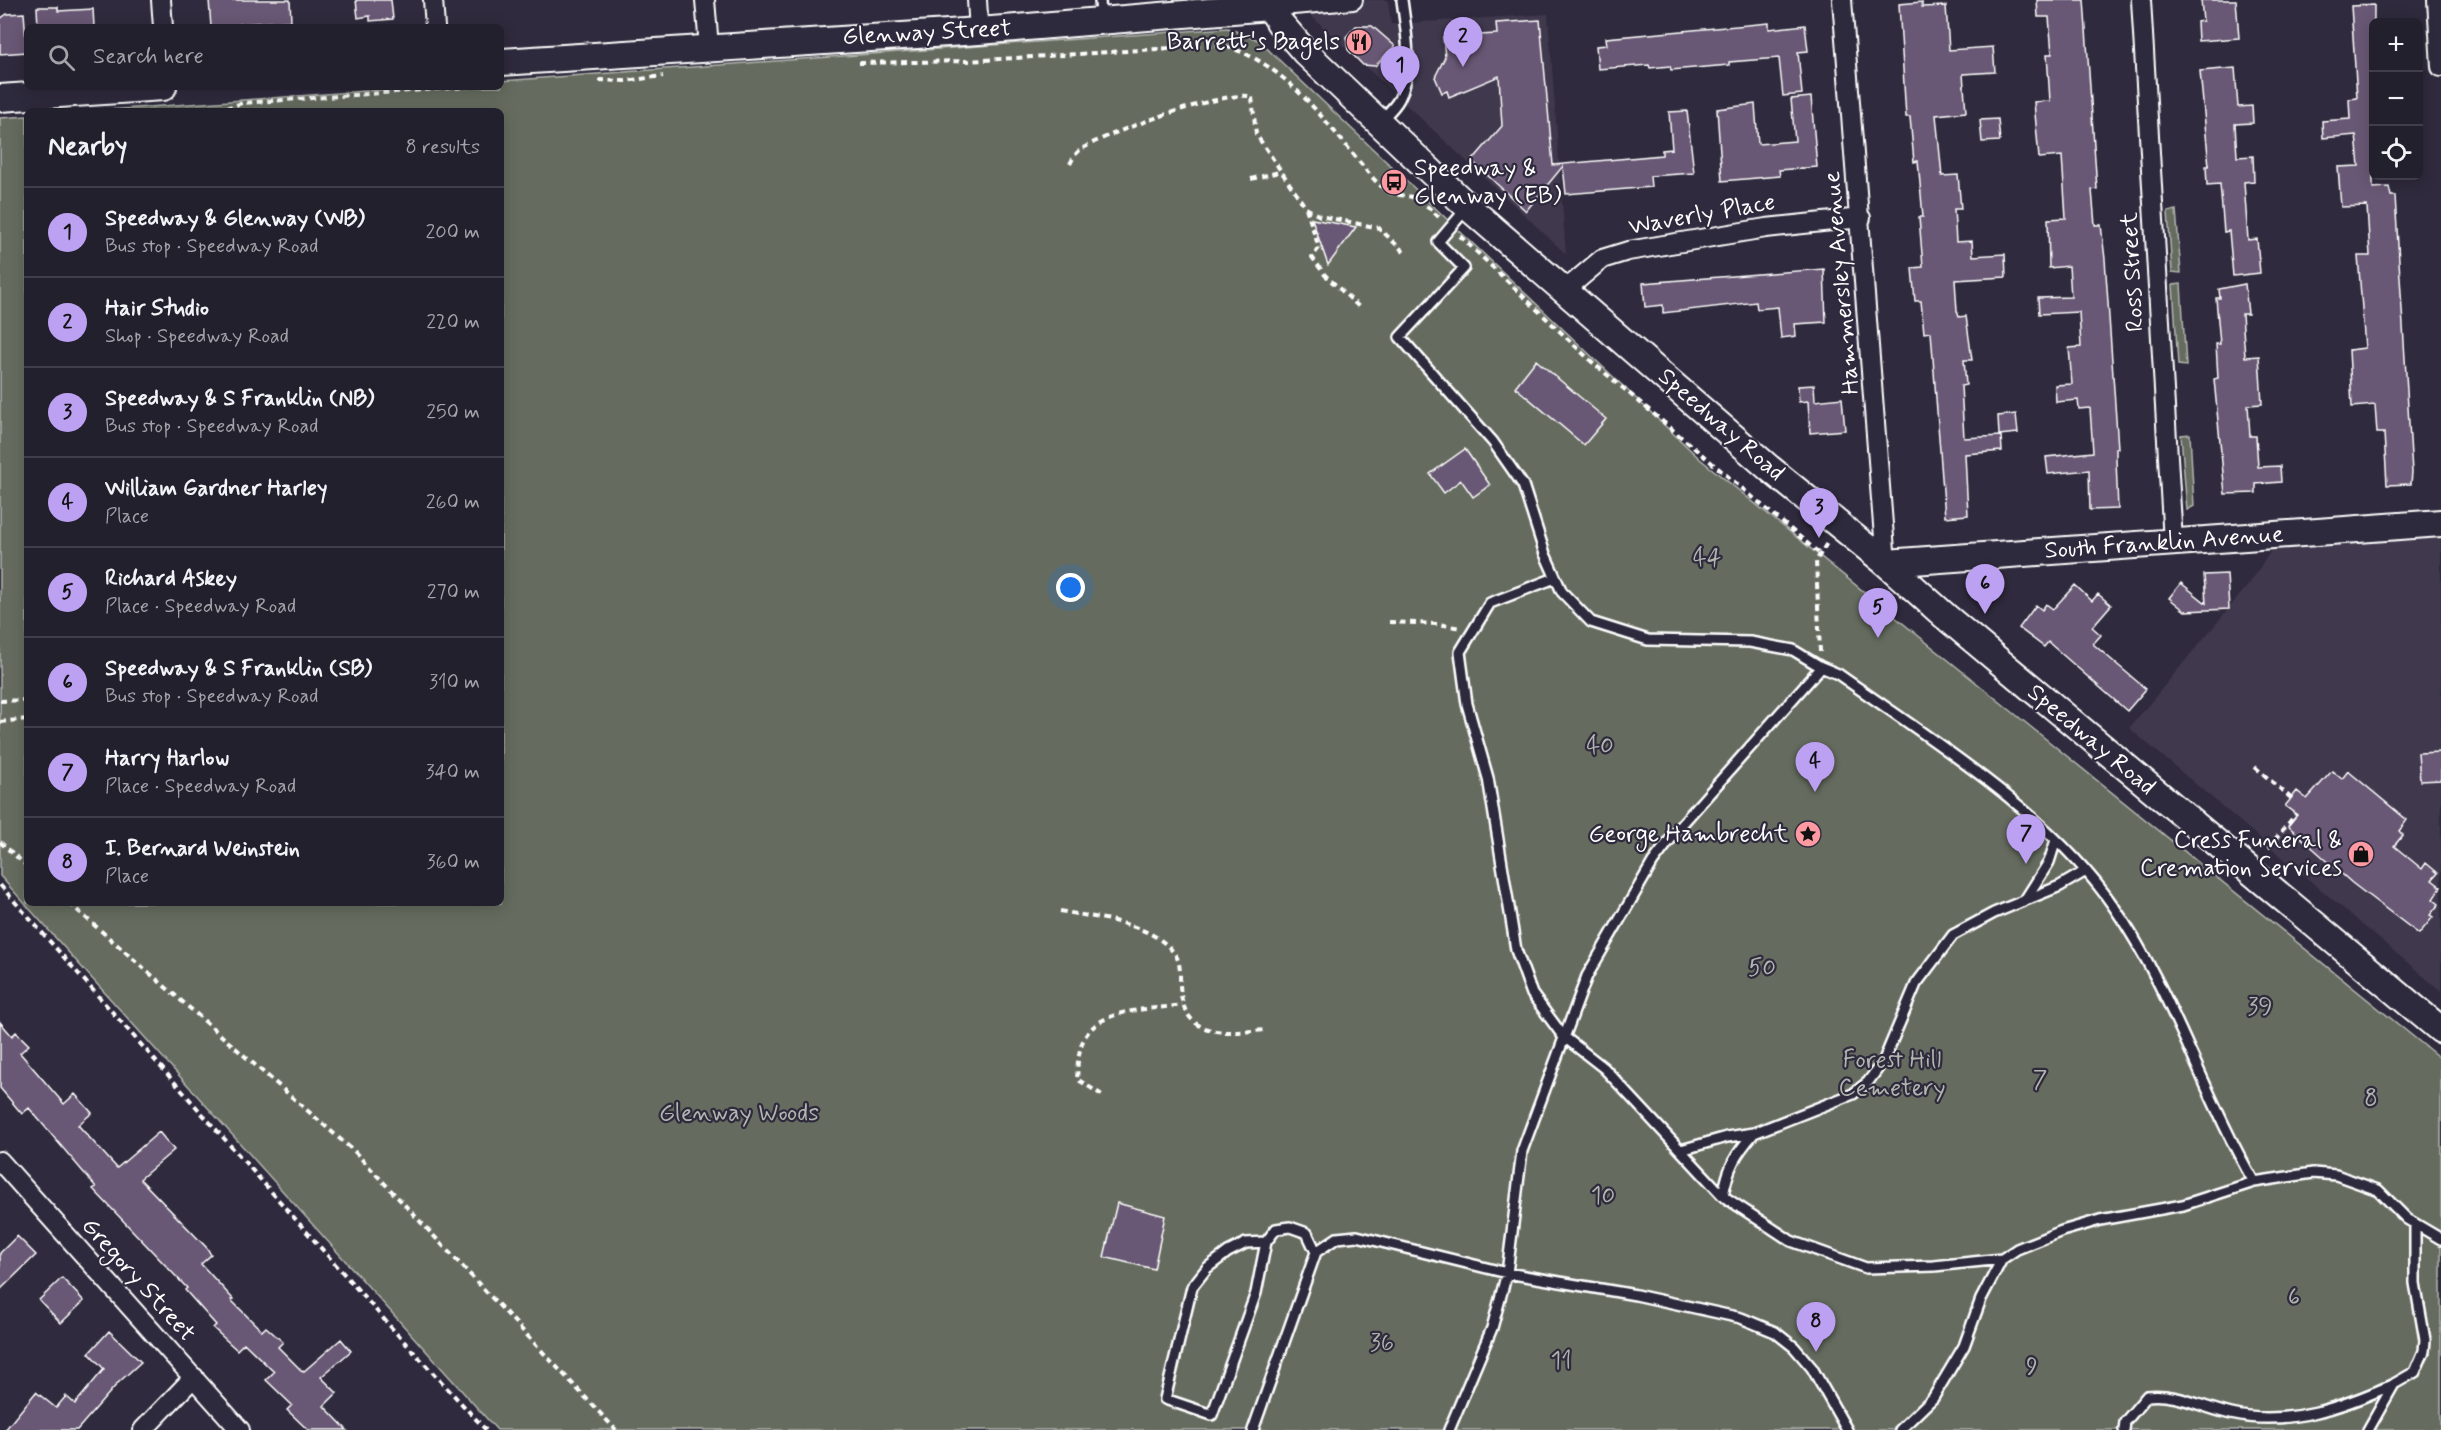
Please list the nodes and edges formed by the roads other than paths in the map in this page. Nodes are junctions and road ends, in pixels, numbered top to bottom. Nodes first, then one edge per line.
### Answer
1 (161, 0) edge
2 (433, 0) edge
3 (705, 0) edge
4 (977, 0) edge
5 (1353, 0) edge
6 (1402, 0) edge
7 (1842, 0) edge
8 (2141, 0) edge
9 (2437, 0) edge
10 (1267, 4) edge
11 (1100, 10) edge
12 (163, 24) edge
13 (435, 24) edge
14 (979, 31) junction
15 (709, 47) junction
16 (504, 62) edge
17 (2441, 67) edge
18 (119, 90) edge
19 (0, 98) edge
20 (1378, 124) junction
21 (1468, 207) junction
22 (1861, 218) junction
23 (1564, 291) junction
24 (2441, 523) edge
25 (2173, 542) junction
26 (1886, 563) junction
27 (1555, 578) junction
28 (1821, 668) junction
29 (2056, 840) junction
30 (2084, 872) junction
31 (2025, 900) junction
32 (2441, 1030) edge
33 (1563, 1036) junction
34 (1754, 1133) junction
35 (1681, 1150) junction
36 (4, 1173) edge
37 (2254, 1182) junction
38 (1723, 1196) junction
39 (2415, 1224) junction
40 (2441, 1239) edge
41 (1266, 1242) junction
42 (1316, 1251) junction
43 (2002, 1259) junction
44 (1507, 1274) junction
45 (194, 1377) junction
46 (2394, 1384) junction
47 (2277, 1419) junction
48 (143, 1430) edge
49 (240, 1430) edge
50 (1253, 1430) edge
51 (1449, 1430) edge
52 (1847, 1430) edge
53 (1900, 1430) edge
54 (2124, 1430) edge
55 (2277, 1430) edge
56 (2368, 1430) edge

1 - 12 street
2 - 13 street
3 - 15 street
4 - 14 street
5 - 10 street, Glenway Street
6 - 20 lane
7 - 22 street, Hammersley Avenue
8 - 25 street, Ross Street
9 - 17 street
10 - 11 main road, Glenway Street
10 - 20 main road, Speedway Road
11 - 14 main road, Glenway Street
14 - 15 main road, Glenway Street
15 - 16 main road, Glenway Street
18 - 19 main road
20 - 21 main road, Speedway Road
21 - 23 main road, Speedway Road
21 - 27 lane
22 - 23 street, Waverly Place
22 - 26 street, Hammersley Avenue
23 - 26 main road, Speedway Road
24 - 25 main road, South Franklin Avenue
25 - 26 main road, South Franklin Avenue
26 - 32 main road, Speedway Road
27 - 28 lane
27 - 33 lane
28 - 29 lane
28 - 33 lane
29 - 30 lane
29 - 31 lane
30 - 31 lane
30 - 37 lane
31 - 34 lane
33 - 35 lane
33 - 44 lane
34 - 35 lane
34 - 38 lane
35 - 38 lane
36 - 45 street, Gregory Street
37 - 39 lane
37 - 43 lane
38 - 43 lane
39 - 40 lane
39 - 46 lane
41 - 41 lane
41 - 42 lane
42 - 44 lane
42 - 50 lane
43 - 53 lane
44 - 51 lane
44 - 52 lane
45 - 48 street
45 - 49 street, Gregory Street
46 - 47 lane
46 - 56 lane
47 - 54 lane
47 - 55 lane

